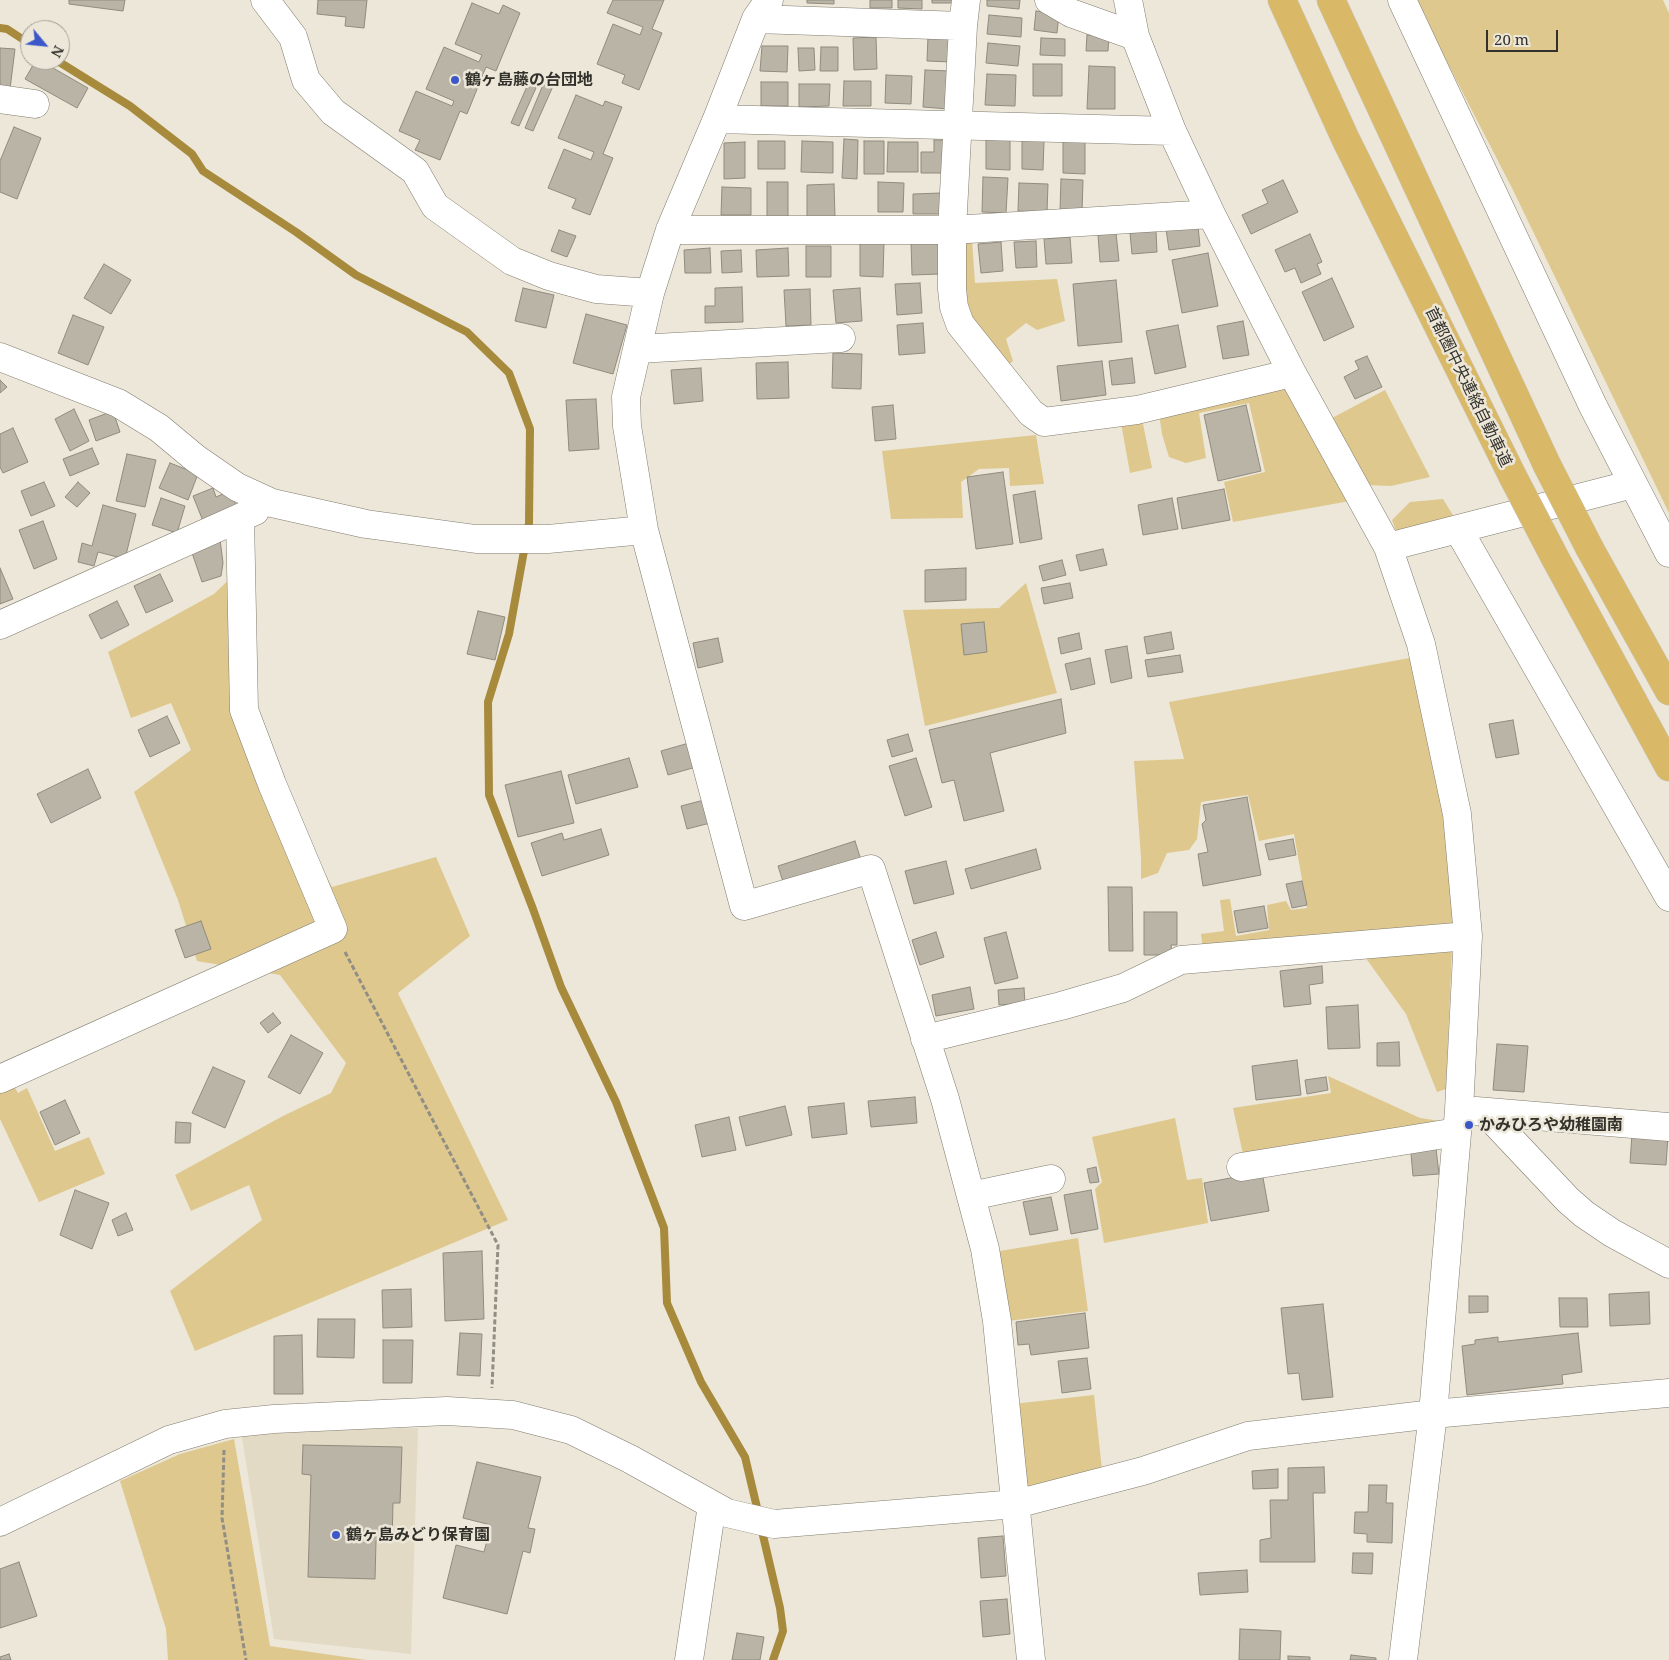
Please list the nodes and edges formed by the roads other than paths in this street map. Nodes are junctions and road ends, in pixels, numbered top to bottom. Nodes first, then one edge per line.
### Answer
1 (265, 0) edge
2 (1049, 0) edge
3 (1128, 0) edge
4 (1282, 0) edge
5 (1331, 0) edge
6 (1402, 0) edge
7 (763, 10) edge
8 (964, 13) edge
9 (1135, 36) junction
10 (0, 99) edge
11 (35, 104) dead end
12 (717, 119) junction
13 (959, 124) junction
14 (1172, 131) junction
15 (1211, 214) junction
16 (670, 230) junction
17 (952, 230) junction
18 (650, 293) junction
19 (841, 338) dead end
20 (637, 349) junction
21 (0, 357) edge
22 (1292, 373) junction
23 (1633, 484) junction
24 (272, 503) junction
25 (240, 518) junction
26 (1458, 529) junction
27 (644, 530) junction
28 (1388, 547) junction
29 (1669, 553) edge
30 (0, 625) edge
31 (1669, 691) edge
32 (1669, 767) edge
33 (1669, 897) edge
34 (1468, 936) junction
35 (925, 1039) junction
36 (0, 1079) edge
37 (1467, 1118) junction
38 (1669, 1127) edge
39 (1241, 1168) dead end
40 (1050, 1179) dead end
41 (971, 1196) junction
42 (1669, 1264) edge
43 (1669, 1393) edge
44 (1433, 1414) junction
45 (1016, 1504) junction
46 (712, 1505) junction
47 (0, 1522) edge
48 (689, 1660) edge
49 (1031, 1660) edge
50 (1403, 1660) edge

1 - 18 street
2 - 9 street
3 - 9 street
4 - 32 highway, 首都圏中央連絡自動車道, bridge
5 - 31 highway, bridge
6 - 23 street
7 - 8 street
7 - 12 street
8 - 13 street
9 - 14 street
10 - 11 street
12 - 13 street
12 - 16 street
13 - 14 street
13 - 17 street
14 - 15 street
15 - 17 street
15 - 22 street
16 - 17 street
16 - 18 street
17 - 22 street
18 - 20 street
19 - 20 street
20 - 27 street
21 - 24 street
22 - 28 street
23 - 26 street
23 - 29 street
24 - 25 street
24 - 27 street
25 - 30 street
25 - 36 street
26 - 28 street
26 - 33 street
27 - 35 street
28 - 34 street
34 - 35 street
34 - 37 street
35 - 41 street
37 - 38 street
37 - 39 street
37 - 42 street
37 - 44 street
40 - 41 street
41 - 45 street
43 - 44 street
44 - 45 street
44 - 50 street
45 - 46 street
45 - 49 street
46 - 47 street
46 - 48 street

